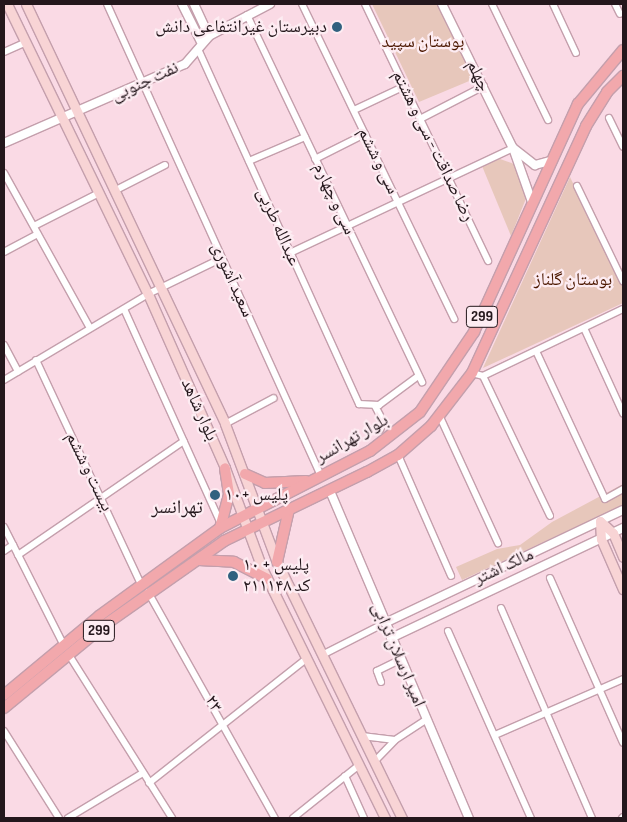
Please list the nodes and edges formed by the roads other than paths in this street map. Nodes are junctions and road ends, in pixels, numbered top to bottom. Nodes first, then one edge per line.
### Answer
1 (7, 4) edge
2 (26, 4) edge
3 (107, 4) edge
4 (182, 4) edge
5 (194, 4) edge
6 (302, 4) edge
7 (365, 4) edge
8 (442, 4) edge
9 (492, 4) edge
10 (553, 4) edge
11 (615, 4) edge
12 (265, 5) edge
13 (620, 14) dead end
14 (247, 15) junction
15 (209, 36) junction
16 (26, 42) junction
17 (200, 46) junction
18 (623, 50) edge
19 (4, 52) edge
20 (576, 53) dead end
21 (623, 76) edge
22 (144, 84) junction
23 (405, 86) junction
24 (484, 86) junction
25 (354, 110) junction
26 (79, 112) junction
27 (63, 118) junction
28 (609, 118) dead end
29 (420, 119) junction
30 (548, 120) dead end
31 (365, 134) junction
32 (305, 137) junction
33 (4, 143) edge
34 (623, 147) edge
35 (513, 148) junction
36 (315, 159) junction
37 (249, 161) junction
38 (550, 161) junction
39 (165, 166) dead end
40 (4, 173) edge
41 (449, 178) junction
42 (577, 186) dead end
43 (116, 190) junction
44 (99, 192) junction
45 (398, 202) junction
46 (532, 202) junction
47 (34, 226) junction
48 (348, 226) junction
49 (38, 234) junction
50 (4, 252) edge
51 (290, 253) junction
52 (222, 258) junction
53 (488, 261) dead end
54 (623, 281) edge
55 (162, 287) junction
56 (148, 294) junction
57 (124, 308) junction
58 (623, 309) edge
59 (454, 319) dead end
60 (90, 328) junction
61 (584, 328) junction
62 (4, 345) edge
63 (536, 351) junction
64 (36, 360) junction
65 (18, 371) junction
66 (472, 373) junction
67 (483, 376) junction
68 (4, 380) edge
69 (274, 398) dead end
70 (375, 406) junction
71 (623, 413) edge
72 (440, 417) junction
73 (225, 424) junction
74 (380, 430) dead end
75 (184, 441) junction
76 (398, 455) junction
77 (225, 468) junction
78 (245, 474) junction
79 (316, 478) junction
80 (623, 489) edge
81 (330, 491) junction
82 (102, 497) junction
83 (257, 508) junction
84 (289, 509) junction
85 (623, 510) edge
86 (243, 516) junction
87 (550, 516) dead end
88 (600, 521) junction
89 (262, 523) junction
90 (4, 527) edge
91 (220, 528) junction
92 (623, 528) edge
93 (248, 529) junction
94 (613, 533) junction
95 (601, 539) junction
96 (498, 543) dead end
97 (13, 545) junction
98 (4, 551) edge
99 (18, 555) junction
100 (623, 557) edge
101 (199, 560) junction
102 (277, 562) junction
103 (262, 568) junction
104 (451, 576) dead end
105 (550, 578) dead end
106 (267, 579) junction
107 (141, 584) junction
108 (623, 589) edge
109 (148, 592) junction
110 (501, 608) dead end
111 (381, 625) junction
112 (448, 631) dead end
113 (391, 638) junction
114 (64, 646) junction
115 (70, 655) junction
116 (322, 655) junction
117 (306, 659) junction
118 (400, 660) junction
119 (623, 679) edge
120 (381, 682) dead end
121 (599, 690) junction
122 (4, 695) edge
123 (4, 708) edge
124 (547, 712) junction
125 (426, 720) junction
126 (223, 722) junction
127 (4, 731) edge
128 (361, 735) junction
129 (495, 735) junction
130 (395, 740) junction
131 (623, 743) edge
132 (374, 762) junction
133 (358, 766) junction
134 (143, 773) junction
135 (345, 776) junction
136 (149, 783) junction
137 (59, 818) edge
138 (68, 818) edge
139 (172, 818) edge
140 (275, 818) edge
141 (293, 818) edge
142 (364, 818) edge
143 (385, 818) edge
144 (402, 818) edge
145 (469, 818) edge
146 (531, 818) edge
147 (592, 818) edge

1 - 16 main road, بلوار شاهد
2 - 26 main road, بلوار شاهد
3 - 22 street, سعید آشوری
4 - 17 street
5 - 15 street
6 - 25 street, سی و ششم
7 - 23 street, رضا صداقت - سی و هشتم
8 - 24 street, چهلم
9 - 30 street
10 - 20 street
11 - 13 street
12 - 14 street, نفت جنوبی
14 - 15 street, نفت جنوبی
14 - 32 street, سی و چهارم
15 - 17 street, نفت جنوبی
16 - 19 street
16 - 27 main road, بلوار شاهد
17 - 22 street, نفت جنوبی
17 - 37 street, عبدالله طربی
18 - 38 main road, بلوار تهرانسر / 299
21 - 66 main road, بلوار تهرانسر / 299
22 - 26 street, نفت جنوبی
22 - 52 street, سعید آشوری
23 - 25 street
23 - 29 street, رضا صداقت - سی و هشتم
24 - 29 street
24 - 35 street, چهلم
25 - 31 street, سی و ششم
26 - 27 street, نفت جنوبی
26 - 43 main road, بلوار شاهد
27 - 33 street, نفت جنوبی
27 - 44 main road, بلوار شاهد
28 - 34 street
29 - 41 street, رضا صداقت - سی و هشتم
31 - 36 street
31 - 45 street, سی و ششم
32 - 36 street, سی و چهارم
32 - 37 street
35 - 38 street
35 - 41 street
35 - 46 street, چهلم
36 - 48 street, سی و چهارم
37 - 51 street, عبدالله طربی
38 - 46 main road, بلوار تهرانسر / 299
39 - 43 street
40 - 47 street
41 - 45 street
41 - 53 street, رضا صداقت - سی و هشتم
42 - 54 street
43 - 55 main road, بلوار شاهد
44 - 47 street
44 - 56 main road, بلوار شاهد
45 - 48 street
45 - 59 street, سی و ششم
46 - 79 main road, بلوار تهرانسر / 299
47 - 49 street
48 - 51 street
48 - 70 street, سی و چهارم
49 - 50 street
49 - 60 street
51 - 70 street, عبدالله طربی
52 - 55 street
52 - 79 street, سعید آشوری
55 - 56 street
55 - 73 main road, بلوار شاهد
56 - 57 street
56 - 77 main road, بلوار شاهد
57 - 60 street
57 - 75 street
58 - 61 street
60 - 64 street
61 - 63 street
61 - 71 street
62 - 65 street
63 - 67 street
63 - 80 street
64 - 65 street
64 - 82 street, بیست و ششم
65 - 68 street
66 - 67 street
66 - 72 main road, بلوار تهرانسر / 299
67 - 87 street
69 - 73 street
70 - 74 street
72 - 76 main road, بلوار تهرانسر / 299
72 - 96 street
73 - 78 main road, بلوار شاهد
75 - 82 street
75 - 91 street
76 - 81 main road, بلوار تهرانسر / 299
76 - 104 street
77 - 86 main road, بلوار شاهد
77 - 91 main road
78 - 79 main road
78 - 83 main road, بلوار شاهد
79 - 83 main road, بلوار تهرانسر / 299
81 - 84 main road, بلوار تهرانسر / 299
81 - 111 street, امیر ارسلان ترابی
82 - 99 street
82 - 107 street, بیست و ششم
83 - 86 main road, بلوار تهرانسر / 299
83 - 89 main road, بلوار شاهد
84 - 89 main road, بلوار تهرانسر / 299
84 - 102 main road
85 - 88 street, مالک اشتر
86 - 91 main road, بلوار تهرانسر / 299
86 - 93 main road, بلوار شاهد
88 - 94 main road
88 - 95 main road
88 - 111 street, مالک اشتر
89 - 93 main road, بلوار تهرانسر / 299
89 - 102 main road, بلوار شاهد
90 - 97 street
91 - 107 main road, بلوار تهرانسر
92 - 94 street, مالک اشتر
93 - 101 main road, بلوار تهرانسر / 299
93 - 103 main road, بلوار شاهد
94 - 95 street, مالک اشتر
94 - 100 main road
95 - 108 main road
95 - 113 street, مالک اشتر
97 - 98 street
97 - 99 street
99 - 114 street
101 - 106 main road
101 - 109 main road, بلوار تهرانسر / 299
102 - 103 main road
102 - 116 main road, بلوار شاهد
103 - 106 main road, بلوار شاهد
105 - 121 street
106 - 117 main road, بلوار شاهد
107 - 114 main road, بلوار تهرانسر
109 - 115 main road, بلوار تهرانسر / 299
109 - 126 street, ۲۳
110 - 124 street
111 - 113 street, امیر ارسلان ترابی
111 - 116 street
112 - 129 street
113 - 118 street, امیر ارسلان ترابی
114 - 122 main road, بلوار تهرانسر
115 - 123 main road, بلوار تهرانسر / 299
115 - 134 street
116 - 128 main road, بلوار شاهد
117 - 126 street
117 - 133 main road, بلوار شاهد
118 - 120 street
118 - 125 street, امیر ارسلان ترابی
119 - 121 street
121 - 124 street
121 - 131 street
124 - 129 street
124 - 147 street
125 - 130 street
125 - 145 street, امیر ارسلان ترابی
126 - 136 street
126 - 140 street, ۲۳
127 - 137 street
128 - 130 street
128 - 132 main road, بلوار شاهد
129 - 146 street
130 - 132 street
132 - 144 main road, بلوار شاهد
133 - 135 street
133 - 143 main road, بلوار شاهد
134 - 136 street
134 - 138 street
135 - 141 street
135 - 142 street
136 - 139 street

